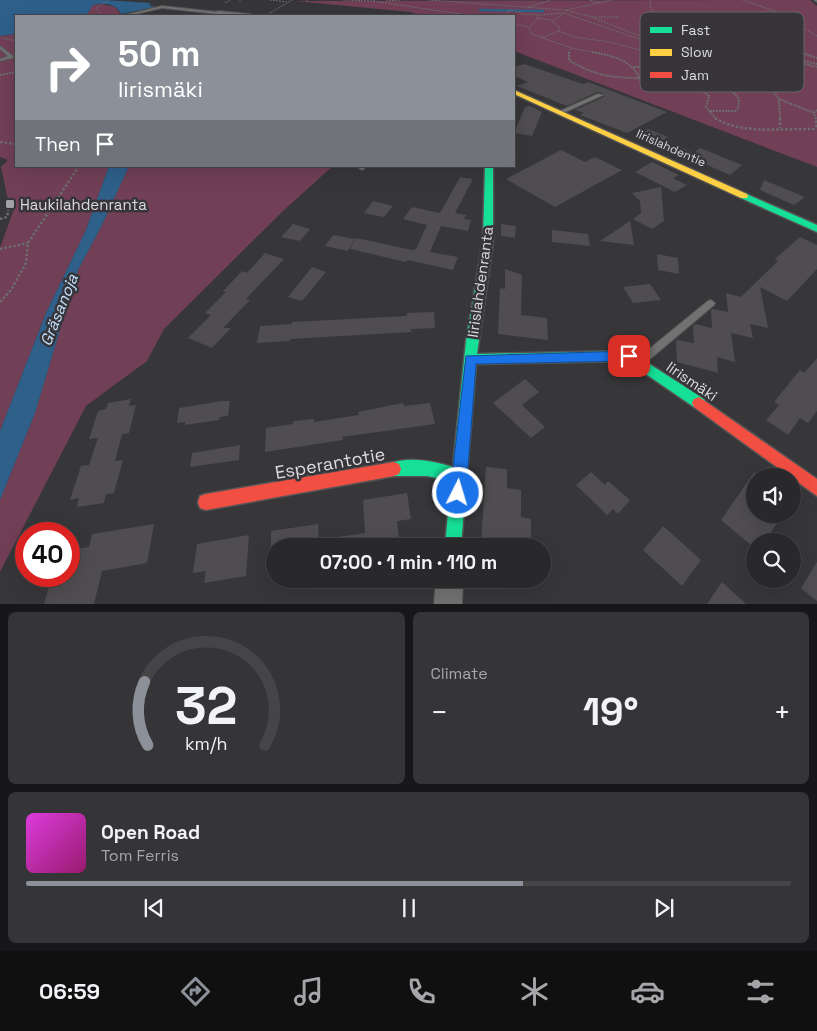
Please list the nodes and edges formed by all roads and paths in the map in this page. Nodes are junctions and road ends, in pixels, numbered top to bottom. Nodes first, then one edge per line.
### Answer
1 (108, 0) edge
2 (231, 0) edge
3 (270, 0) edge
4 (292, 0) edge
5 (343, 0) edge
6 (400, 0) edge
7 (430, 0) edge
8 (483, 0) edge
9 (552, 0) edge
10 (590, 0) edge
11 (612, 0) edge
12 (650, 0) edge
13 (743, 0) edge
14 (373, 1) edge
15 (288, 2) junction
16 (545, 2) junction
17 (225, 3) dead end
18 (599, 3) junction
19 (177, 4) dead end
20 (482, 4) junction
21 (514, 7) junction
22 (525, 8) junction
23 (546, 9) junction
24 (516, 11) junction
25 (144, 12) junction
26 (564, 12) junction
27 (654, 12) edge
28 (777, 12) edge
29 (218, 13) junction
30 (101, 15) edge
31 (128, 15) edge
32 (148, 15) edge
33 (239, 15) edge
34 (267, 15) edge
35 (465, 15) edge
36 (508, 15) edge
37 (540, 15) junction
38 (589, 16) junction
39 (618, 17) dead end
40 (537, 18) junction
41 (552, 22) junction
42 (515, 24) edge
43 (530, 27) junction
44 (804, 28) edge
45 (559, 31) junction
46 (640, 36) edge
47 (817, 36) edge
48 (0, 38) edge
49 (540, 38) junction
50 (640, 38) edge
51 (15, 41) edge
52 (0, 46) edge
53 (571, 48) junction
54 (638, 52) edge
55 (804, 54) edge
56 (817, 59) edge
57 (0, 60) edge
58 (804, 62) edge
59 (804, 62) edge
60 (817, 65) edge
61 (634, 67) junction
62 (640, 67) edge
63 (15, 72) edge
64 (0, 75) edge
65 (640, 80) joint
66 (515, 92) edge
67 (706, 92) edge
68 (733, 92) edge
69 (775, 92) edge
70 (600, 95) dead end
71 (779, 99) junction
72 (817, 110) edge
73 (709, 111) junction
74 (562, 112) junction
75 (814, 113) junction
76 (817, 126) edge
77 (780, 128) junction
78 (0, 142) edge
79 (15, 144) edge
80 (78, 167) edge
81 (489, 167) edge
82 (10, 202) dead end
83 (0, 219) edge
84 (817, 228) edge
85 (28, 243) junction
86 (0, 249) edge
87 (0, 302) edge
88 (711, 303) dead end
89 (470, 360) junction
90 (642, 365) junction
91 (459, 476) junction
92 (817, 488) edge
93 (206, 502) dead end
94 (454, 538) edge
95 (449, 588) edge
96 (448, 604) edge

1 - 30 path
2 - 17 path
3 - 15 path
4 - 15 path
5 - 14 path
6 - 14 path
7 - 20 path
8 - 20 path
9 - 16 path
10 - 18 path
11 - 18 path
12 - 27 path
13 - 28 path
14 - 35 path
15 - 34 path
16 - 22 path
16 - 23 path
18 - 26 path
19 - 29 lane
20 - 21 path
21 - 22 path
21 - 24 path
22 - 23 path
23 - 26 path
24 - 36 path
24 - 37 path
25 - 29 lane
25 - 31 lane
25 - 32 lane
26 - 37 path
26 - 38 path
26 - 41 path
26 - 50 path
29 - 33 street
37 - 40 path
38 - 39 path
38 - 46 path
40 - 41 path
40 - 43 path
41 - 45 path
42 - 43 path
43 - 49 path
44 - 47 path
45 - 49 path
45 - 54 path
48 - 51 path
49 - 53 path
52 - 57 lane
53 - 61 path
53 - 65 path
55 - 56 path
58 - 60 path
59 - 60 path
61 - 62 path
61 - 65 path
63 - 64 path
66 - 74 street, Iirislahdentie
67 - 73 path
68 - 73 path
69 - 71 path
70 - 74 lane
71 - 75 path
71 - 77 path
72 - 75 path
73 - 77 path
74 - 84 street, Iirislahdentie
75 - 76 path
76 - 77 path
78 - 79 path
80 - 85 path
81 - 89 street, Iirislahdenranta
82 - 83 path
85 - 86 path
85 - 87 path
88 - 90 lane
89 - 90 street, Iirismäki
89 - 91 street, Iirislahdenranta
90 - 92 street, Iirismäki
91 - 93 street, Esperantotie
91 - 94 street, Iirislahdenranta
95 - 96 street

